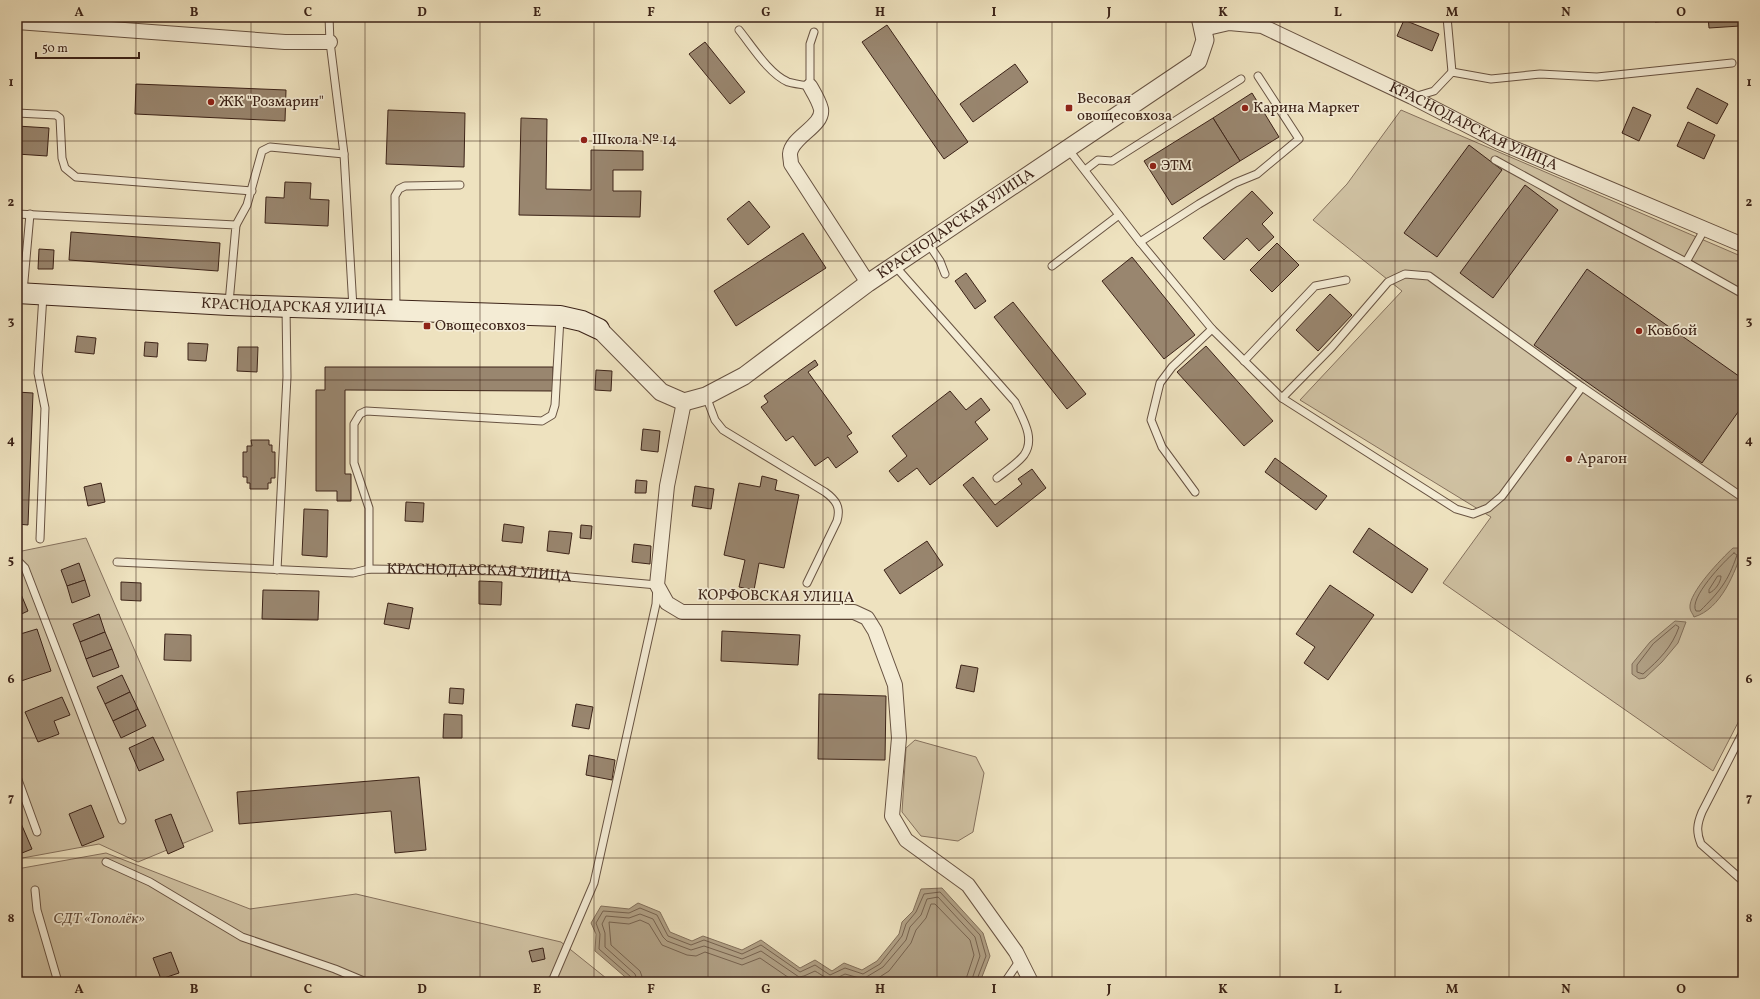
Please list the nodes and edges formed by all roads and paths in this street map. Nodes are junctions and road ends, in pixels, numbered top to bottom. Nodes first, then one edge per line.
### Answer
1 (329, 17) edge
2 (1447, 17) edge
3 (17, 22) edge
4 (1201, 23) edge
5 (738, 30) dead end
6 (814, 32) dead end
7 (330, 42) junction
8 (1732, 63) dead end
9 (1452, 72) junction
10 (1258, 76) dead end
11 (1241, 79) dead end
12 (810, 86) junction
13 (1412, 97) junction
14 (17, 113) edge
15 (1068, 148) junction
16 (344, 154) junction
17 (1495, 160) dead end
18 (1085, 170) junction
19 (460, 185) dead end
20 (252, 191) junction
21 (17, 214) edge
22 (30, 214) junction
23 (1119, 214) junction
24 (236, 225) junction
25 (1704, 230) junction
26 (1140, 242) junction
27 (928, 243) junction
28 (1743, 245) edge
29 (1686, 262) junction
30 (895, 266) junction
31 (1052, 266) dead end
32 (944, 274) dead end
33 (1346, 280) dead end
34 (868, 284) junction
35 (20, 294) edge
36 (1743, 294) edge
37 (43, 295) junction
38 (229, 305) junction
39 (286, 307) junction
40 (354, 309) junction
41 (396, 310) junction
42 (560, 316) junction
43 (1212, 329) junction
44 (599, 330) joint
45 (1244, 361) junction
46 (1582, 387) junction
47 (706, 396) junction
48 (1282, 398) junction
49 (684, 402) junction
50 (998, 478) dead end
51 (1195, 492) dead end
52 (1742, 497) dead end
53 (40, 539) dead end
54 (17, 560) edge
55 (117, 562) dead end
56 (277, 570) junction
57 (369, 570) junction
58 (807, 583) dead end
59 (657, 585) junction
60 (1743, 732) edge
61 (17, 777) edge
62 (122, 820) dead end
63 (37, 832) dead end
64 (106, 862) dead end
65 (1743, 881) edge
66 (35, 890) dead end
67 (1020, 960) junction
68 (351, 980) edge
69 (58, 982) edge
70 (366, 982) edge
71 (549, 982) edge
72 (1005, 982) edge
73 (1031, 982) edge

1 - 7 lane
2 - 9 lane
3 - 7 street
4 - 13 street, КРАСНОДАРСКАЯ УЛИЦА
4 - 15 street, КРАСНОДАРСКАЯ УЛИЦА
5 - 12 lane
6 - 12 lane
7 - 16 lane
8 - 9 lane
9 - 13 lane
10 - 26 lane
11 - 18 lane
12 - 34 street
13 - 25 street, КРАСНОДАРСКАЯ УЛИЦА
14 - 20 lane
15 - 18 lane
15 - 27 street, КРАСНОДАРСКАЯ УЛИЦА
16 - 20 lane
16 - 40 lane
17 - 29 lane
18 - 23 lane
19 - 41 lane
20 - 24 lane
21 - 22 lane
22 - 24 lane
22 - 35 lane
23 - 26 lane
23 - 31 lane
24 - 38 lane
25 - 28 street, КРАСНОДАРСКАЯ УЛИЦА
25 - 29 lane
26 - 43 lane
27 - 30 street, КРАСНОДАРСКАЯ УЛИЦА
27 - 32 lane
29 - 36 lane
30 - 34 street, КРАСНОДАРСКАЯ УЛИЦА
30 - 50 lane
33 - 45 lane
34 - 47 street, КРАСНОДАРСКАЯ УЛИЦА
35 - 37 main road, КРАСНОДАРСКАЯ УЛИЦА
37 - 38 main road, КРАСНОДАРСКАЯ УЛИЦА
37 - 53 lane
38 - 39 main road, КРАСНОДАРСКАЯ УЛИЦА
39 - 40 main road, КРАСНОДАРСКАЯ УЛИЦА
39 - 56 lane
40 - 41 main road, КРАСНОДАРСКАЯ УЛИЦА
41 - 42 main road, КРАСНОДАРСКАЯ УЛИЦА
42 - 44 main road, КРАСНОДАРСКАЯ УЛИЦА
42 - 57 lane
43 - 45 lane
43 - 51 lane
44 - 49 street, КРАСНОДАРСКАЯ УЛИЦА
45 - 48 lane
46 - 48 lane
46 - 48 lane
46 - 52 lane
47 - 49 street, КРАСНОДАРСКАЯ УЛИЦА
47 - 58 lane
49 - 59 street
54 - 62 lane
55 - 56 lane, КРАСНОДАРСКАЯ УЛИЦА
56 - 57 lane, КРАСНОДАРСКАЯ УЛИЦА
57 - 59 lane, КРАСНОДАРСКАЯ УЛИЦА
59 - 67 street, КОРФОВСКАЯ УЛИЦА
59 - 71 lane
60 - 65 lane
61 - 63 lane
64 - 68 lane
66 - 69 lane
67 - 72 lane
67 - 73 street, КОРФОВСКАЯ УЛИЦА
68 - 70 lane

